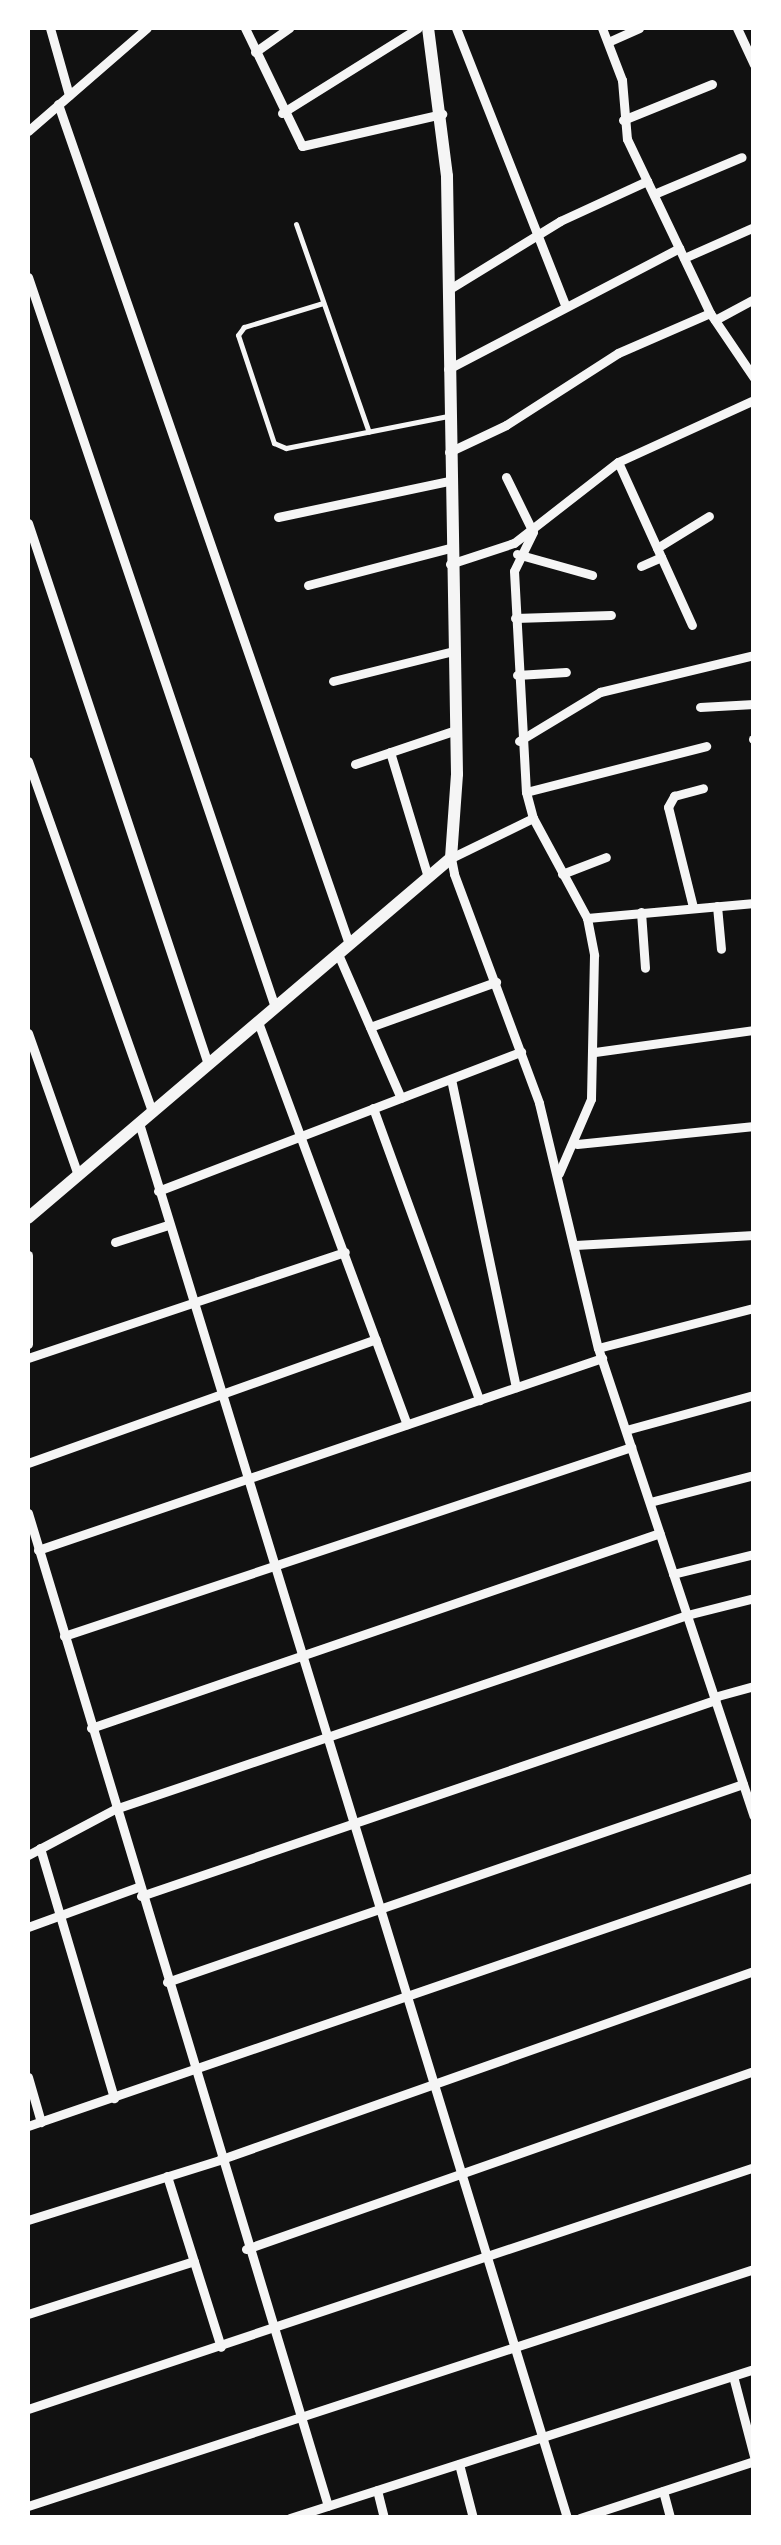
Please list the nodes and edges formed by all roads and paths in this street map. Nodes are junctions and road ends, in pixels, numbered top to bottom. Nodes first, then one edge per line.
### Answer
1 (50, 28) edge
2 (147, 28) edge
3 (244, 28) edge
4 (289, 28) edge
5 (418, 28) edge
6 (428, 28) edge
7 (456, 28) edge
8 (602, 28) edge
9 (639, 28) edge
10 (737, 28) edge
11 (608, 42) junction
12 (255, 52) junction
13 (754, 64) edge
14 (712, 84) dead end
15 (69, 95) junction
16 (58, 104) junction
17 (282, 114) junction
18 (442, 114) junction
19 (623, 120) junction
20 (28, 131) edge
21 (742, 156) dead end
22 (647, 180) junction
23 (654, 194) junction
24 (296, 224) dead end
25 (754, 227) edge
26 (538, 236) junction
27 (682, 253) junction
28 (28, 277) edge
29 (448, 290) junction
30 (754, 299) edge
31 (323, 303) junction
32 (565, 306) junction
33 (712, 316) junction
34 (448, 369) junction
35 (754, 378) edge
36 (754, 400) edge
37 (448, 416) junction
38 (368, 432) junction
39 (449, 452) junction
40 (618, 462) junction
41 (506, 477) dead end
42 (449, 482) junction
43 (710, 516) dead end
44 (278, 517) dead end
45 (28, 522) edge
46 (533, 532) junction
47 (450, 548) junction
48 (659, 552) junction
49 (518, 554) junction
50 (450, 564) junction
51 (641, 566) dead end
52 (592, 575) dead end
53 (308, 585) dead end
54 (611, 615) dead end
55 (515, 618) junction
56 (692, 625) dead end
57 (453, 651) junction
58 (754, 655) edge
59 (566, 672) dead end
60 (517, 675) junction
61 (332, 680) dead end
62 (754, 704) edge
63 (700, 707) dead end
64 (456, 730) junction
65 (519, 741) junction
66 (706, 746) dead end
67 (390, 752) junction
68 (28, 760) edge
69 (356, 764) dead end
70 (703, 788) dead end
71 (526, 792) junction
72 (533, 818) junction
73 (452, 858) junction
74 (606, 858) dead end
75 (562, 874) junction
76 (428, 877) junction
77 (754, 903) edge
78 (717, 906) junction
79 (693, 907) junction
80 (641, 912) junction
81 (587, 918) junction
82 (349, 944) junction
83 (721, 949) dead end
84 (338, 954) junction
85 (644, 968) dead end
86 (496, 982) junction
87 (275, 1007) junction
88 (258, 1022) junction
89 (370, 1028) junction
90 (754, 1030) edge
91 (28, 1033) edge
92 (521, 1052) junction
93 (595, 1052) junction
94 (208, 1064) junction
95 (451, 1079) junction
96 (401, 1098) junction
97 (374, 1108) junction
98 (152, 1112) junction
99 (139, 1123) junction
100 (754, 1126) edge
101 (302, 1136) junction
102 (576, 1144) junction
103 (559, 1173) junction
104 (78, 1175) junction
105 (158, 1191) junction
106 (28, 1218) edge
107 (168, 1225) junction
108 (754, 1234) edge
109 (115, 1242) dead end
110 (575, 1245) junction
111 (344, 1252) junction
112 (28, 1255) edge
113 (192, 1305) junction
114 (754, 1308) edge
115 (376, 1339) junction
116 (28, 1344) edge
117 (600, 1353) junction
118 (28, 1358) edge
119 (516, 1387) junction
120 (219, 1395) junction
121 (754, 1395) edge
122 (478, 1400) junction
123 (407, 1424) junction
124 (626, 1430) junction
125 (632, 1447) junction
126 (28, 1463) edge
127 (754, 1474) edge
128 (245, 1480) junction
129 (650, 1502) junction
130 (28, 1514) edge
131 (660, 1532) junction
132 (38, 1550) junction
133 (754, 1554) edge
134 (271, 1567) junction
135 (674, 1574) junction
136 (754, 1598) edge
137 (687, 1614) junction
138 (64, 1636) junction
139 (298, 1657) junction
140 (754, 1686) edge
141 (715, 1699) junction
142 (90, 1728) junction
143 (324, 1739) junction
144 (754, 1771) edge
145 (742, 1780) junction
146 (115, 1809) junction
147 (754, 1816) edge
148 (350, 1822) junction
149 (40, 1848) junction
150 (28, 1854) edge
151 (754, 1877) edge
152 (140, 1891) junction
153 (377, 1907) junction
154 (60, 1915) junction
155 (28, 1927) edge
156 (754, 1972) edge
157 (167, 1982) junction
158 (407, 1999) junction
159 (754, 2071) edge
160 (195, 2072) junction
161 (28, 2078) edge
162 (434, 2084) junction
163 (114, 2098) junction
164 (41, 2122) junction
165 (28, 2126) edge
166 (219, 2160) junction
167 (754, 2167) edge
168 (461, 2174) junction
169 (167, 2176) junction
170 (28, 2220) edge
171 (246, 2249) junction
172 (487, 2258) junction
173 (194, 2261) junction
174 (754, 2269) edge
175 (28, 2314) edge
176 (271, 2331) junction
177 (221, 2347) junction
178 (514, 2347) junction
179 (754, 2369) edge
180 (734, 2376) junction
181 (28, 2409) edge
182 (300, 2418) junction
183 (542, 2437) junction
184 (754, 2458) edge
185 (459, 2464) junction
186 (377, 2490) junction
187 (662, 2491) junction
188 (28, 2506) edge
189 (328, 2506) junction
190 (290, 2517) edge
191 (384, 2518) edge
192 (473, 2518) edge
193 (566, 2518) edge
194 (580, 2518) edge
195 (670, 2518) edge

1 - 15 street
2 - 15 street
3 - 12 street
4 - 12 street
5 - 17 street
6 - 18 main road
7 - 26 street
8 - 11 street
9 - 11 street
10 - 13 street
11 - 19 street
12 - 17 street
14 - 19 street
15 - 16 street
16 - 20 street
16 - 82 street
17 - 18 street
18 - 29 main road
19 - 22 street
21 - 23 street
22 - 23 street
22 - 26 street
23 - 27 street
24 - 31 lane
25 - 27 street
26 - 29 street
26 - 32 street
27 - 32 street
27 - 33 street
28 - 87 street
29 - 34 main road
30 - 33 street
31 - 38 lane
31 - 38 lane
32 - 34 street
33 - 35 street
33 - 39 street
34 - 37 main road
36 - 40 street
37 - 38 lane
37 - 39 main road
39 - 42 main road
40 - 46 street
40 - 48 street
41 - 46 street
42 - 44 street
42 - 47 main road
43 - 48 street
45 - 94 street
46 - 49 street
46 - 50 street
47 - 50 main road
47 - 53 street
48 - 51 street
48 - 56 street
49 - 52 street
49 - 55 street
50 - 57 main road
54 - 55 street
55 - 60 street
57 - 61 street
57 - 64 main road
58 - 65 street
59 - 60 street
60 - 65 street
62 - 63 street
64 - 67 street
64 - 73 main road
65 - 71 street
66 - 71 street
67 - 69 street
67 - 76 street
68 - 98 street
70 - 79 street
71 - 72 street
72 - 73 street
72 - 75 street
73 - 76 main road
73 - 86 street
74 - 75 street
75 - 81 street
76 - 82 main road
77 - 78 street
78 - 79 street
78 - 83 street
79 - 80 street
80 - 81 street
80 - 85 street
81 - 93 street
82 - 84 main road
84 - 87 main road
84 - 89 street
86 - 89 street
86 - 92 street
87 - 88 main road
88 - 94 main road
88 - 101 street
89 - 96 street
90 - 93 street
91 - 104 street
92 - 95 street
92 - 103 street
93 - 102 street
94 - 98 main road
95 - 96 street
95 - 119 street
96 - 97 street
97 - 101 street
97 - 122 street
98 - 99 main road
99 - 104 main road
99 - 105 street
100 - 102 street
101 - 105 street
101 - 111 street
102 - 103 street
103 - 110 street
104 - 106 main road
105 - 107 street
107 - 109 street
107 - 113 street
108 - 110 street
110 - 117 street
111 - 113 street
111 - 115 street
112 - 116 street
113 - 118 street
113 - 120 street
114 - 117 street
115 - 120 street
115 - 123 street
117 - 119 street
117 - 124 street
119 - 122 street
120 - 126 street
120 - 128 street
121 - 124 street
122 - 123 street
123 - 128 street
124 - 125 street
125 - 129 street
125 - 134 street
127 - 129 street
128 - 132 street
128 - 134 street
129 - 131 street
130 - 132 street
131 - 135 street
131 - 139 street
132 - 138 street
133 - 135 street
134 - 138 street
134 - 139 street
135 - 137 street
136 - 137 street
137 - 141 street
137 - 143 street
138 - 142 street
139 - 142 street
139 - 143 street
140 - 141 street
141 - 145 street
141 - 148 street
142 - 146 street
143 - 146 street
143 - 148 street
144 - 145 street
145 - 147 street
145 - 153 street
146 - 149 street
146 - 152 street
148 - 152 street
148 - 153 street
149 - 150 street
149 - 154 street
151 - 158 street
152 - 154 street
152 - 157 street
153 - 157 street
153 - 158 street
154 - 155 street
154 - 163 street
156 - 162 street
157 - 160 street
158 - 160 street
158 - 162 street
159 - 168 street
160 - 163 street
160 - 166 street
161 - 164 street
162 - 166 street
162 - 168 street
163 - 164 street
164 - 165 street
166 - 169 street
166 - 171 street
167 - 172 street
168 - 171 street
168 - 172 street
169 - 170 street
169 - 173 street
171 - 176 street
172 - 176 street
172 - 178 street
173 - 175 street
173 - 177 street
174 - 178 street
176 - 177 street
176 - 182 street
177 - 181 street
178 - 182 street
178 - 183 street
179 - 180 street
180 - 183 street
180 - 184 street
182 - 188 street
182 - 189 street
183 - 185 street
183 - 193 street
184 - 187 street
185 - 186 street
185 - 192 street
186 - 189 street
186 - 191 street
187 - 194 street
187 - 195 street
189 - 190 street

